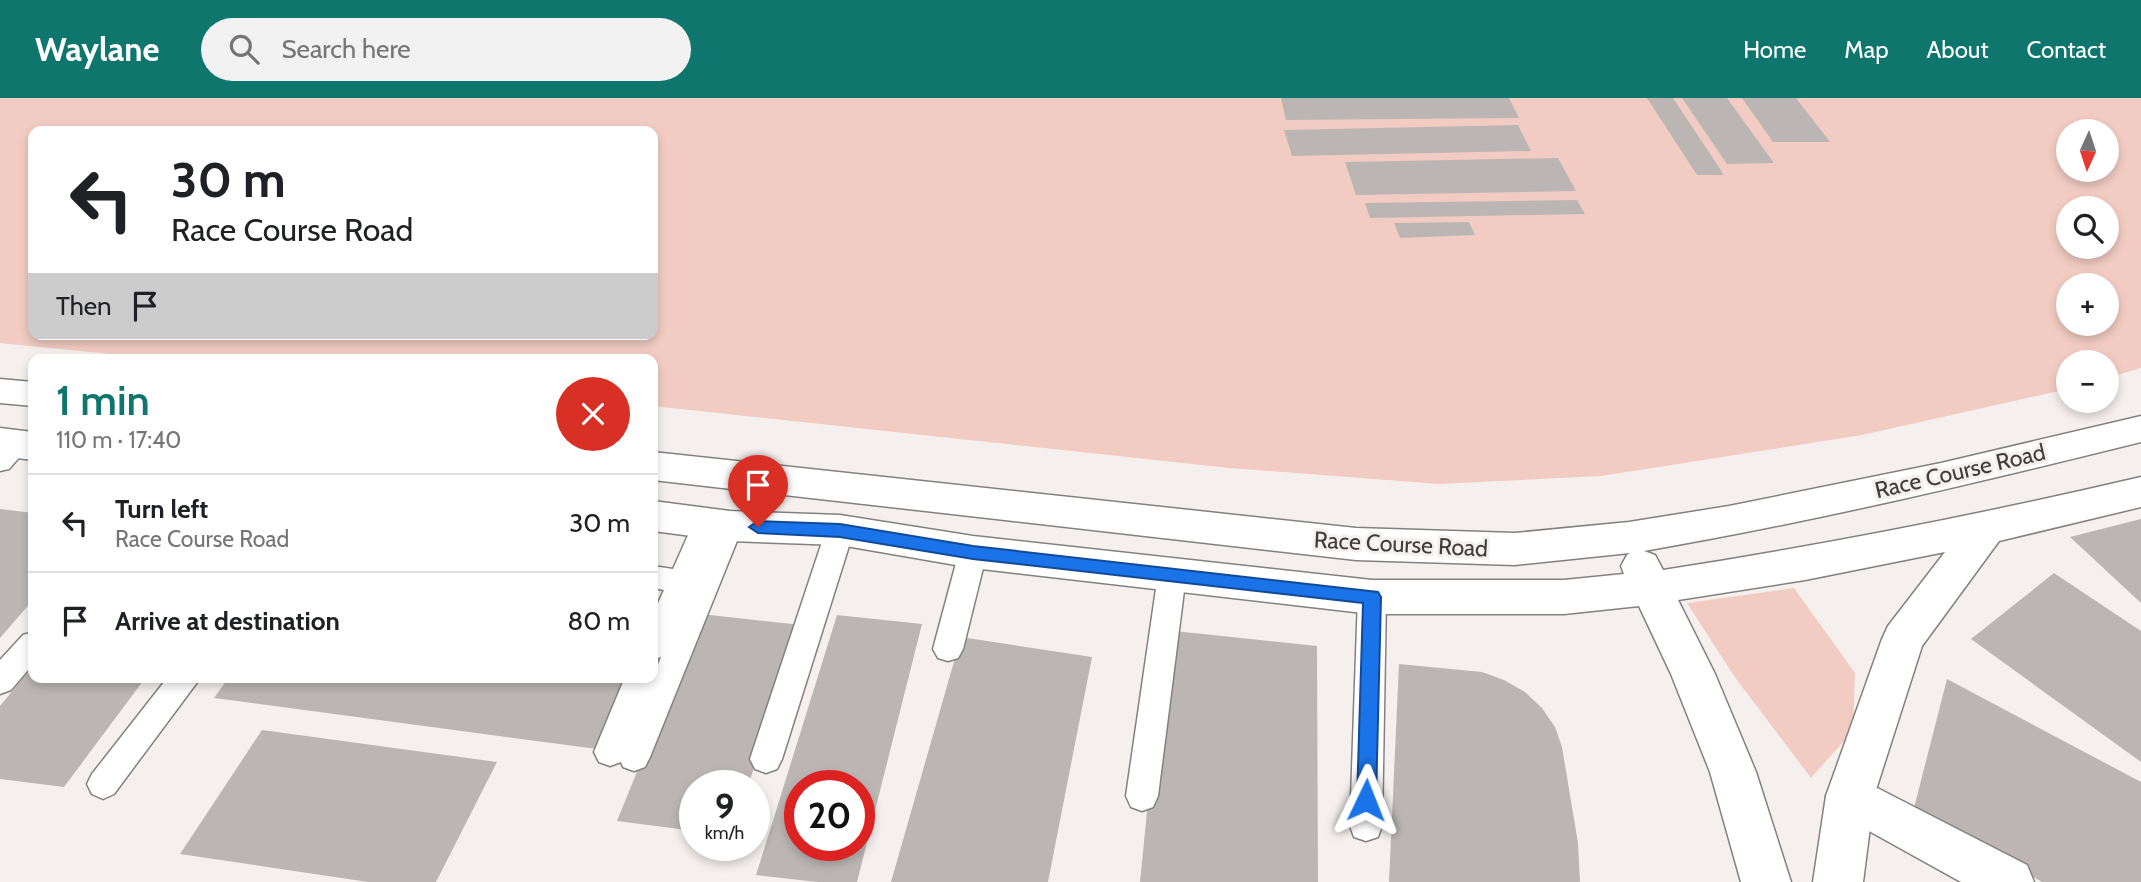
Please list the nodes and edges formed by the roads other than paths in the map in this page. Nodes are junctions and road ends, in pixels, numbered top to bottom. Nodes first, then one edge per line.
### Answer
1 (0, 391) edge
2 (28, 394) edge
3 (2141, 429) edge
4 (658, 467) edge
5 (2141, 492) edge
6 (658, 517) edge
7 (718, 524) junction
8 (1986, 529) junction
9 (840, 530) junction
10 (1629, 538) junction
11 (973, 552) junction
12 (1172, 575) junction
13 (666, 579) edge
14 (1652, 588) junction
15 (1372, 597) junction
16 (658, 621) edge
17 (948, 649) dead end
18 (28, 650) edge
19 (658, 668) edge
20 (0, 681) edge
21 (181, 683) edge
22 (639, 683) edge
23 (652, 683) edge
24 (766, 759) dead end
25 (103, 784) dead end
26 (1142, 796) dead end
27 (1850, 796) junction
28 (1366, 826) dead end
29 (1766, 882) edge
30 (1838, 882) edge
31 (2009, 882) edge

1 - 2 main road
3 - 10 main road, Race Course Road
4 - 10 main road, Race Course Road
5 - 8 main road
6 - 7 main road
7 - 9 main road
7 - 13 lane
7 - 19 lane
8 - 14 main road
8 - 27 main road
9 - 11 main road
9 - 24 lane
10 - 14 main road
11 - 12 main road
11 - 17 lane
12 - 15 main road
12 - 26 lane
13 - 16 lane
14 - 15 main road
14 - 29 main road
15 - 28 lane
18 - 20 lane
21 - 25 lane
22 - 23 lane
27 - 30 main road
27 - 31 main road

